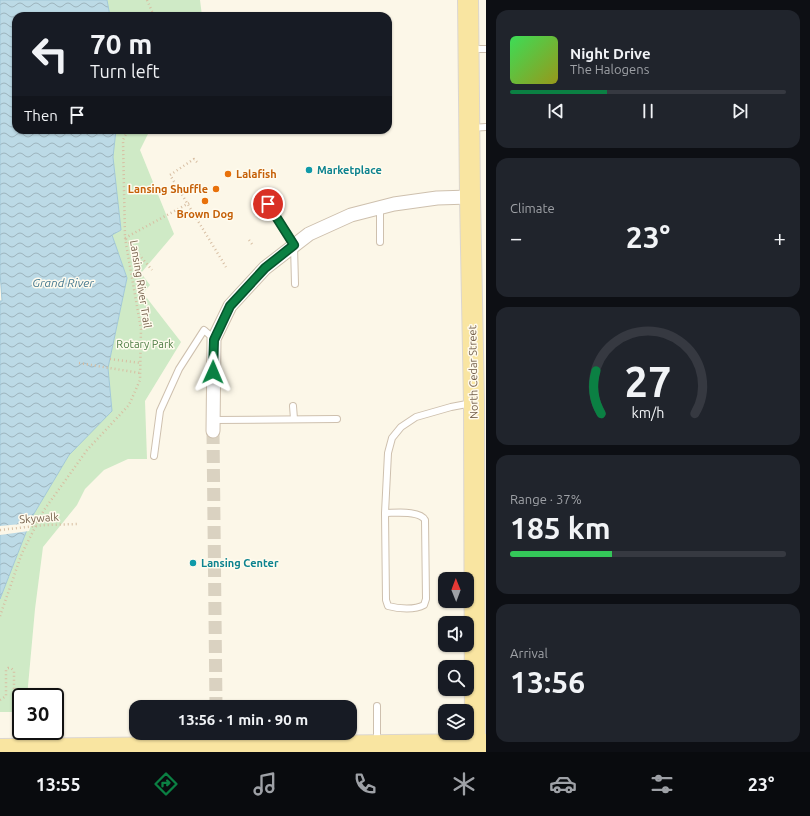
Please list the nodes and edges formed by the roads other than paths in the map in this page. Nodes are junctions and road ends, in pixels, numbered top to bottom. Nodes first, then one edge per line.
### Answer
1 (468, 0) edge
2 (477, 49) edge
3 (478, 128) edge
4 (470, 197) junction
5 (268, 204) dead end
6 (380, 208) junction
7 (380, 242) dead end
8 (294, 245) junction
9 (295, 284) dead end
10 (214, 340) junction
11 (474, 403) junction
12 (293, 406) dead end
13 (294, 419) junction
14 (337, 419) dead end
15 (213, 425) joint
16 (154, 456) dead end
17 (385, 513) junction
18 (377, 706) dead end
19 (377, 745) junction
20 (480, 747) edge
21 (429, 748) edge
22 (0, 749) edge
23 (262, 749) edge
24 (186, 750) edge

1 - 2 main road, North Cedar Street
2 - 3 main road, North Cedar Street
3 - 4 main road, North Cedar Street
4 - 6 street
4 - 11 main road, North Cedar Street
5 - 8 lane
6 - 7 lane
6 - 8 street
8 - 9 lane
8 - 10 street
10 - 15 street
10 - 16 lane
11 - 17 lane
11 - 20 main road, North Cedar Street
12 - 13 lane
13 - 14 lane
13 - 15 lane
17 - 17 lane
18 - 19 lane
19 - 21 main road
19 - 23 main road
20 - 21 main road
22 - 24 main road
23 - 24 main road

